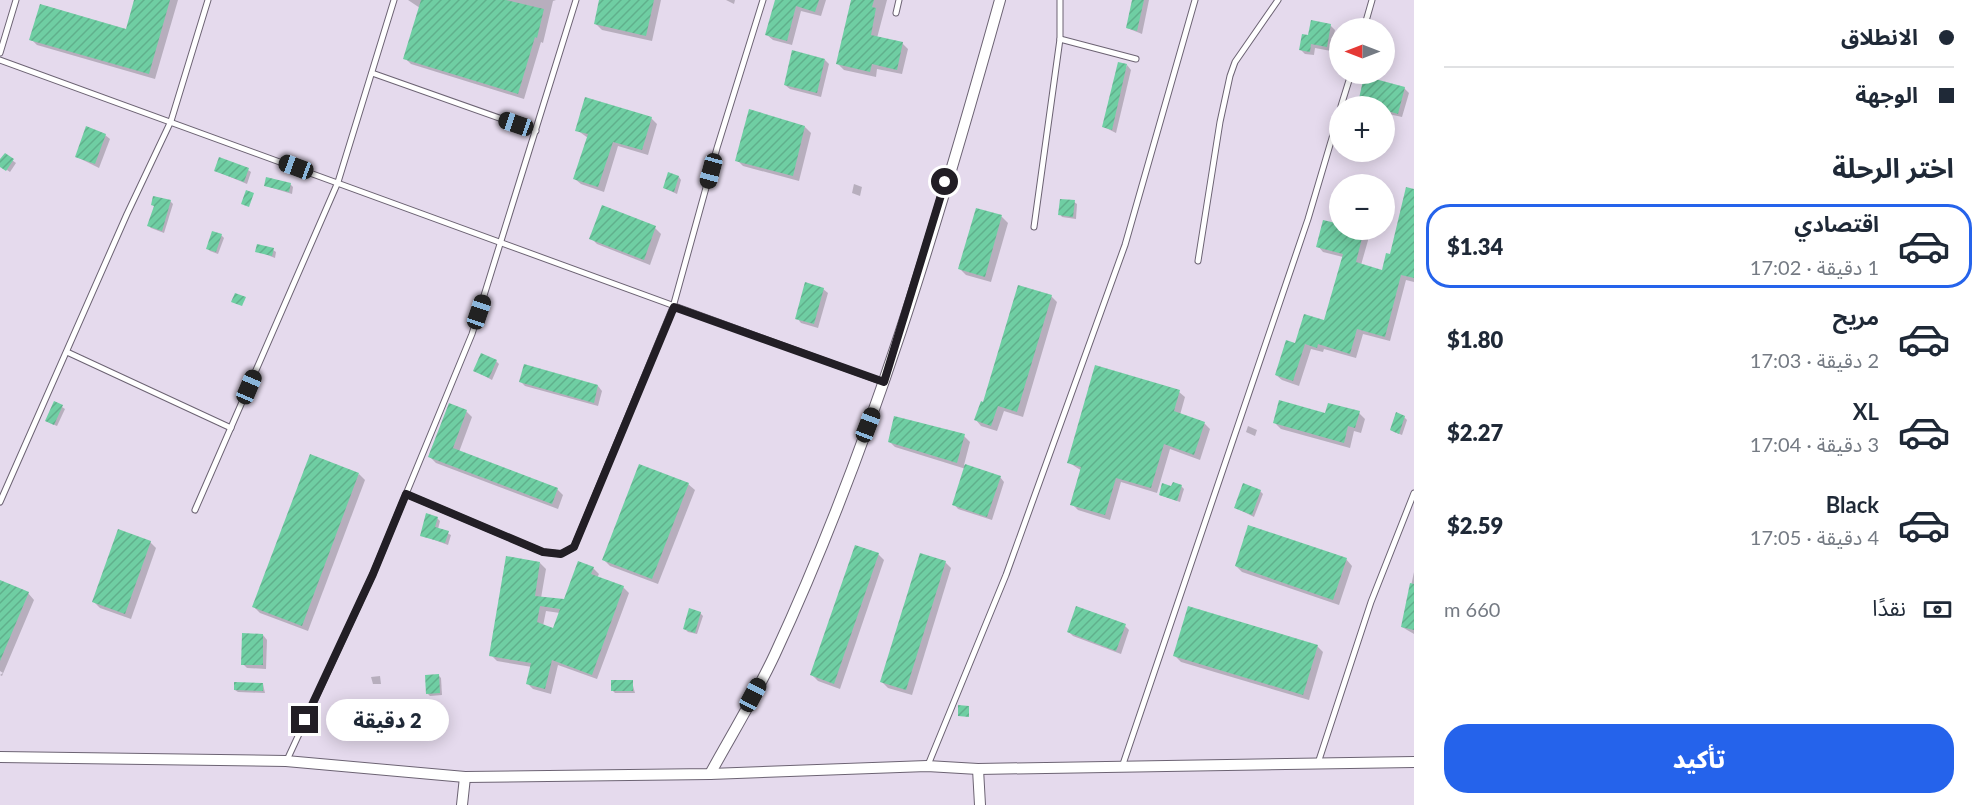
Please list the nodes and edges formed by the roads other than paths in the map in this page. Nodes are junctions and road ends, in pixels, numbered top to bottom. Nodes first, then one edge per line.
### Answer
1 (16, 0) edge
2 (208, 0) edge
3 (394, 0) edge
4 (576, 0) edge
5 (763, 0) edge
6 (899, 0) edge
7 (1000, 0) edge
8 (1060, 0) edge
9 (1195, 0) edge
10 (1278, 0) edge
11 (1372, 0) edge
12 (896, 13) dead end
13 (1367, 18) edge
14 (1060, 39) junction
15 (0, 53) edge
16 (1136, 59) dead end
17 (0, 60) edge
18 (372, 73) junction
19 (171, 121) junction
20 (536, 131) junction
21 (1329, 148) edge
22 (338, 182) junction
23 (1034, 227) dead end
24 (502, 245) junction
25 (1198, 261) dead end
26 (674, 307) junction
27 (67, 352) junction
28 (884, 382) junction
29 (231, 428) junction
30 (1414, 493) edge
31 (406, 494) junction
32 (0, 502) edge
33 (195, 510) dead end
34 (0, 757) edge
35 (286, 761) junction
36 (1414, 762) edge
37 (1318, 763) junction
38 (927, 766) junction
39 (1122, 767) junction
40 (978, 769) junction
41 (710, 774) junction
42 (465, 777) junction
43 (462, 805) edge
44 (980, 805) edge

1 - 15 lane
2 - 19 lane
3 - 18 lane
4 - 20 lane
5 - 26 lane
6 - 12 lane
7 - 28 street
8 - 14 lane
9 - 38 lane
10 - 25 lane
11 - 13 lane
14 - 16 lane
14 - 23 lane
17 - 19 lane
18 - 20 lane
18 - 22 lane
19 - 22 lane
19 - 27 lane
20 - 24 lane
21 - 39 lane
22 - 24 lane
22 - 29 lane
24 - 26 lane
24 - 31 lane
26 - 28 lane
26 - 31 lane
27 - 29 lane
27 - 32 lane
28 - 41 street
29 - 33 lane
30 - 37 lane
31 - 35 lane
34 - 35 street
35 - 42 street
36 - 37 street
37 - 39 street
38 - 40 street
38 - 41 street
39 - 40 street
40 - 44 street
41 - 42 street
42 - 43 street

